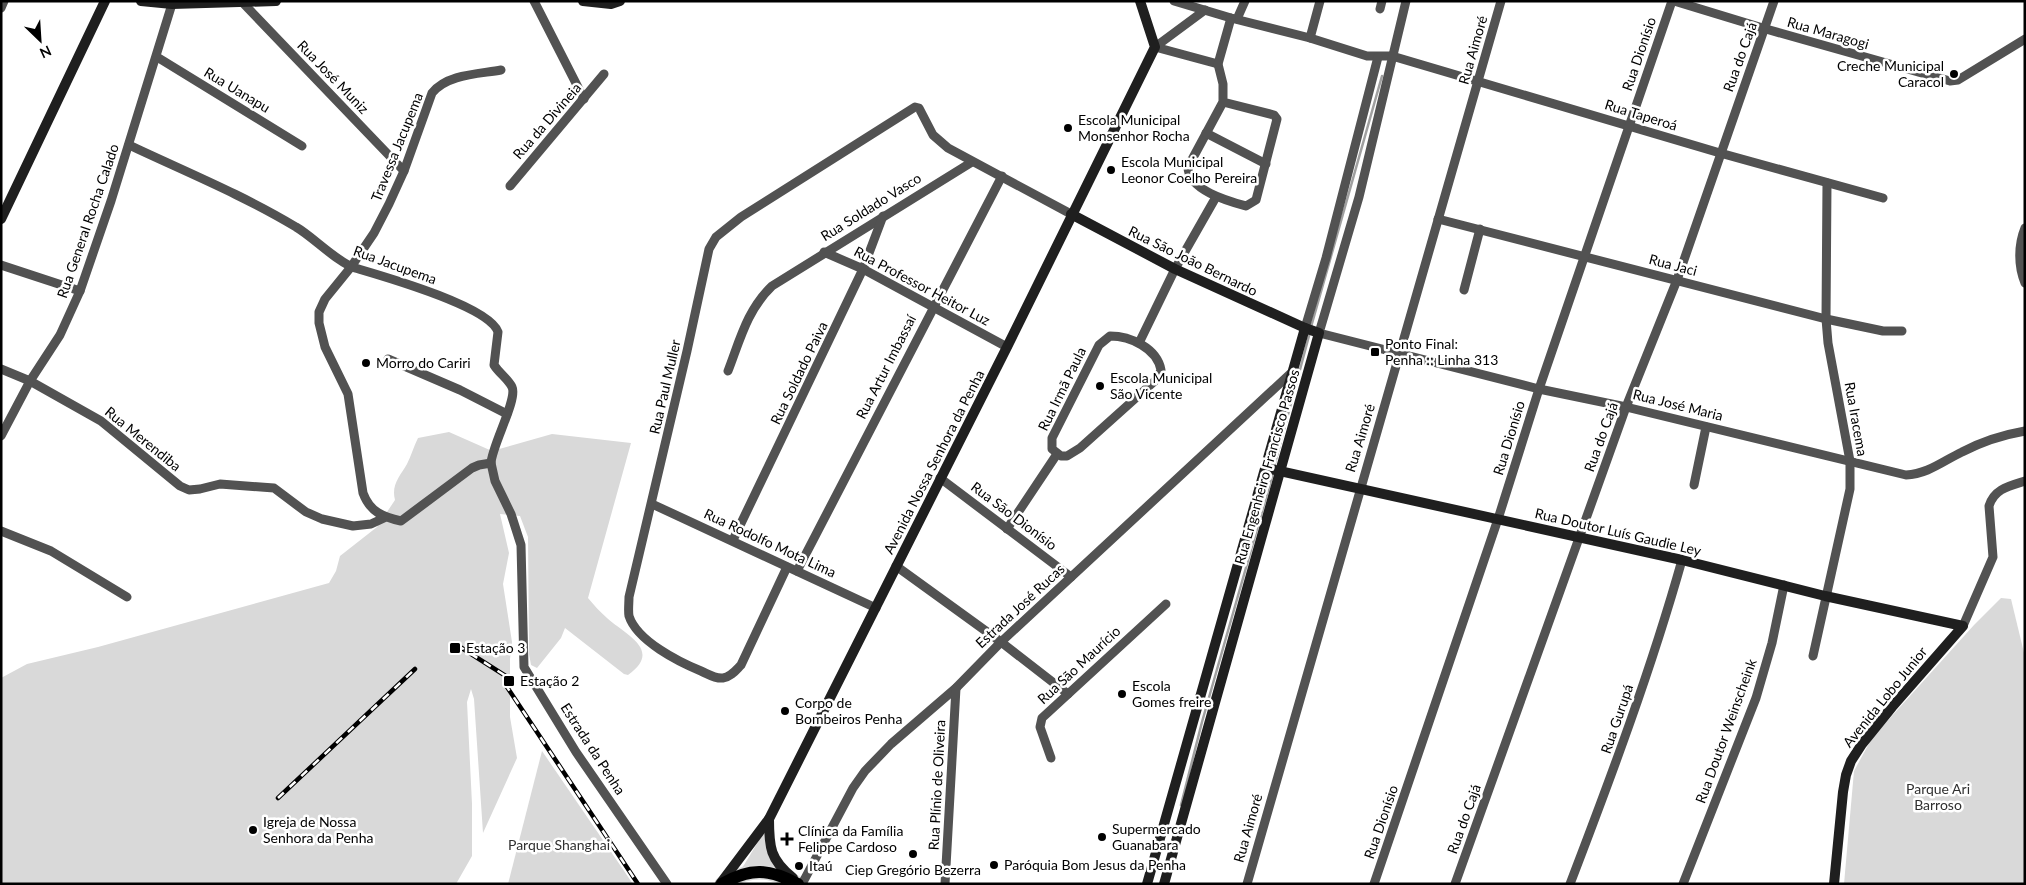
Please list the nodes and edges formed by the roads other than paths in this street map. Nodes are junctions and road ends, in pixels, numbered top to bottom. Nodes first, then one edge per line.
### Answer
1 (4, 1) edge
2 (105, 1) edge
3 (141, 1) edge
4 (276, 1) edge
5 (534, 1) edge
6 (583, 1) edge
7 (620, 1) edge
8 (1140, 1) edge
9 (1174, 1) edge
10 (1245, 1) edge
11 (1320, 1) edge
12 (1406, 1) edge
13 (1501, 1) edge
14 (1673, 1) edge
15 (1774, 1) edge
16 (242, 2) junction
17 (172, 4) junction
18 (1, 8) edge
19 (1205, 10) junction
20 (1234, 19) junction
21 (1766, 29) junction
22 (1310, 38) junction
23 (2025, 38) edge
24 (1155, 47) junction
25 (1392, 56) junction
26 (157, 57) junction
27 (1378, 57) junction
28 (1218, 64) junction
29 (501, 70) dead end
30 (604, 74) dead end
31 (1478, 80) junction
32 (584, 99) junction
33 (1223, 102) junction
34 (1629, 126) junction
35 (1206, 133) junction
36 (129, 145) junction
37 (302, 146) dead end
38 (1720, 154) junction
39 (972, 162) junction
40 (1266, 164) junction
41 (404, 171) junction
42 (1002, 176) junction
43 (1827, 183) junction
44 (510, 186) dead end
45 (1216, 197) junction
46 (1883, 198) dead end
47 (1072, 214) junction
48 (883, 216) junction
49 (1, 219) edge
50 (1438, 219) junction
51 (2025, 228) edge
52 (1480, 229) junction
53 (824, 252) junction
54 (1585, 256) junction
55 (1, 265) edge
56 (352, 267) junction
57 (864, 269) junction
58 (1175, 269) junction
59 (1676, 280) junction
60 (2025, 283) edge
61 (1464, 290) dead end
62 (80, 291) junction
63 (933, 306) junction
64 (1826, 319) junction
65 (1312, 331) junction
66 (1902, 331) dead end
67 (1139, 343) junction
68 (1007, 347) junction
69 (1400, 354) junction
70 (388, 359) dead end
71 (1, 369) edge
72 (728, 371) dead end
73 (1290, 374) junction
74 (30, 381) junction
75 (1539, 389) junction
76 (1626, 406) junction
77 (507, 414) junction
78 (1706, 427) junction
79 (2025, 431) edge
80 (1, 436) edge
81 (1057, 454) junction
82 (1850, 461) junction
83 (491, 463) junction
84 (1274, 469) junction
85 (940, 478) junction
86 (2025, 481) edge
87 (1694, 485) dead end
88 (1359, 488) junction
89 (652, 504) junction
90 (384, 518) junction
91 (1498, 519) junction
92 (1007, 529) junction
93 (1, 531) edge
94 (1580, 539) junction
95 (733, 540) junction
96 (1682, 560) junction
97 (896, 566) junction
98 (787, 567) junction
99 (797, 571) junction
100 (1071, 577) junction
101 (1784, 585) junction
102 (1825, 596) junction
103 (128, 597) dead end
104 (1166, 604) dead end
105 (876, 608) junction
106 (1964, 626) junction
107 (1001, 642) junction
108 (1813, 656) dead end
109 (956, 688) junction
110 (1068, 694) junction
111 (1207, 704) junction
112 (1051, 758) dead end
113 (769, 819) junction
114 (667, 884) edge
115 (721, 884) edge
116 (800, 884) edge
117 (945, 884) edge
118 (1148, 884) edge
119 (1164, 884) edge
120 (1247, 884) edge
121 (1374, 884) edge
122 (1455, 884) edge
123 (1570, 884) edge
124 (1683, 884) edge
125 (1834, 884) edge

1 - 18 street
2 - 49 street
3 - 17 street
4 - 16 street
5 - 32 street
6 - 7 street
8 - 24 street
9 - 19 street
10 - 20 street
11 - 22 street
12 - 25 street, Rua Engenheiro Francisco Passos
13 - 31 street, Rua Aimoré
14 - 21 street, Rua Maragogi
14 - 34 street, Rua Dionísio
15 - 21 street, Rua do Cajá
16 - 17 street
16 - 41 street, Rua José Muniz
17 - 26 street, Rua General Rocha Calado
19 - 20 street
19 - 24 street
20 - 22 street
20 - 28 street
21 - 23 street, Rua Maragogi
21 - 38 street, Rua do Cajá
22 - 27 street
24 - 28 street
24 - 47 street, Avenida Nossa Senhora da Penha
25 - 27 street
25 - 31 street, Rua Taperoá
25 - 65 street, Rua Engenheiro Francisco Passos
26 - 36 street, Rua General Rocha Calado
26 - 37 street, Rua Uanapu
27 - 65 street, Rua Engenheiro Francisco Passos
28 - 33 street
29 - 41 street, Travessa Jacupema
30 - 32 street, Rua da Divineia
31 - 34 street, Rua Taperoá
31 - 50 street, Rua Aimoré
32 - 44 street, Rua da Divineia
33 - 35 street
33 - 40 street
34 - 38 street, Rua Taperoá
34 - 54 street, Rua Dionísio
35 - 40 street
35 - 45 street
36 - 56 street, Rua Jacupema
36 - 62 street, Rua General Rocha Calado
38 - 43 street, Rua Taperoá
38 - 59 street, Rua do Cajá
39 - 42 street
39 - 48 street, Rua Soldado Vasco
39 - 89 street, Rua Paul Muller
40 - 45 street
41 - 56 street, Travessa Jacupema
42 - 47 street
42 - 63 street, Rua Artur Imbassaí
43 - 46 street, Rua Taperoá
43 - 64 street, Rua Iracema
45 - 58 street
47 - 58 street, Rua São João Bernardo
47 - 68 street, Avenida Nossa Senhora da Penha
48 - 53 street, Rua Soldado Vasco
48 - 57 street, Rua Soldado Paiva
50 - 52 street, Rua Jaci
50 - 69 street, Rua Aimoré
51 - 60 street
52 - 54 street, Rua Jaci
52 - 61 street
53 - 57 street, Rua Professor Heitor Luz
53 - 72 street, Rua Soldado Vasco
54 - 59 street, Rua Jaci
54 - 75 street, Rua Dionísio
55 - 62 street
56 - 77 street, Rua Jacupema
56 - 90 street, Travessa Jacupema
57 - 63 street, Rua Professor Heitor Luz
57 - 95 street, Rua Soldado Paiva
58 - 65 street, Rua São João Bernardo
58 - 67 street
59 - 64 street, Rua Jaci
59 - 76 street, Rua do Cajá
62 - 74 street, Rua General Rocha Calado
63 - 68 street, Rua Professor Heitor Luz
63 - 99 street, Rua Artur Imbassaí
64 - 66 street, Rua Jaci
64 - 82 street, Rua Iracema
65 - 69 street, Rua José Maria
65 - 73 street, Rua Engenheiro Francisco Passos
65 - 84 street, Rua Engenheiro Francisco Passos
67 - 81 street, Rua Irmã Paula
67 - 81 street, Rua Irmã Paula
68 - 85 street, Avenida Nossa Senhora da Penha
69 - 75 street, Rua José Maria
69 - 88 street, Rua Aimoré
70 - 77 street
71 - 74 street, Rua Merendiba
73 - 84 street, Rua Engenheiro Francisco Passos
73 - 100 street, Estrada José Rucas
74 - 80 street, Rua General Rocha Calado
74 - 90 street, Rua Merendiba
75 - 76 street, Rua José Maria
75 - 91 street, Rua Dionísio
76 - 78 street, Rua José Maria
76 - 94 street, Rua do Cajá
77 - 83 street, Rua Jacupema
78 - 82 street, Rua José Maria
78 - 87 street
79 - 82 street, Rua José Maria
81 - 92 street
82 - 102 street, Rua Iracema
83 - 90 street
83 - 114 street, Estrada da Penha
84 - 88 street, Rua Doutor Luís Gaudie Ley
84 - 111 street, Rua Engenheiro Francisco Passos
84 - 111 street, Rua Engenheiro Francisco Passos
85 - 92 street, Rua São Dionísio
85 - 97 street, Avenida Nossa Senhora da Penha
86 - 106 street
88 - 91 street, Rua Doutor Luís Gaudie Ley
88 - 120 street, Rua Aimoré
89 - 95 street, Rua Rodolfo Mota Lima
89 - 98 street, Rua Paul Muller
91 - 94 street, Rua Doutor Luís Gaudie Ley
91 - 121 street, Rua Dionísio
92 - 100 street, Rua São Dionísio
93 - 103 street
94 - 96 street, Rua Doutor Luís Gaudie Ley
94 - 122 street, Rua do Cajá
95 - 98 street, Rua Rodolfo Mota Lima
96 - 101 street, Rua Doutor Luís Gaudie Ley
96 - 123 street, Rua Gurupá
97 - 105 street, Avenida Nossa Senhora da Penha
97 - 107 street
98 - 99 street, Rua Rodolfo Mota Lima
99 - 105 street, Rua Rodolfo Mota Lima
100 - 107 street, Estrada José Rucas
101 - 102 street, Rua Doutor Luís Gaudie Ley
101 - 124 street, Rua Doutor Weinscheink
102 - 106 street, Rua Doutor Luís Gaudie Ley
102 - 108 street, Rua Iracema
104 - 110 street, Rua São Maurício
105 - 113 street, Avenida Nossa Senhora da Penha
106 - 125 street, Avenida Lobo Junior
107 - 109 street, Estrada José Rucas
107 - 110 street
109 - 116 street, Estrada José Rucas
109 - 117 street, Rua Plínio de Oliveira
110 - 112 street, Rua São Maurício
111 - 118 street, Rua Engenheiro Francisco Passos
111 - 119 street, Rua Engenheiro Francisco Passos
113 - 115 street
113 - 116 street, Avenida Nossa Senhora da Penha
115 - 116 main road

